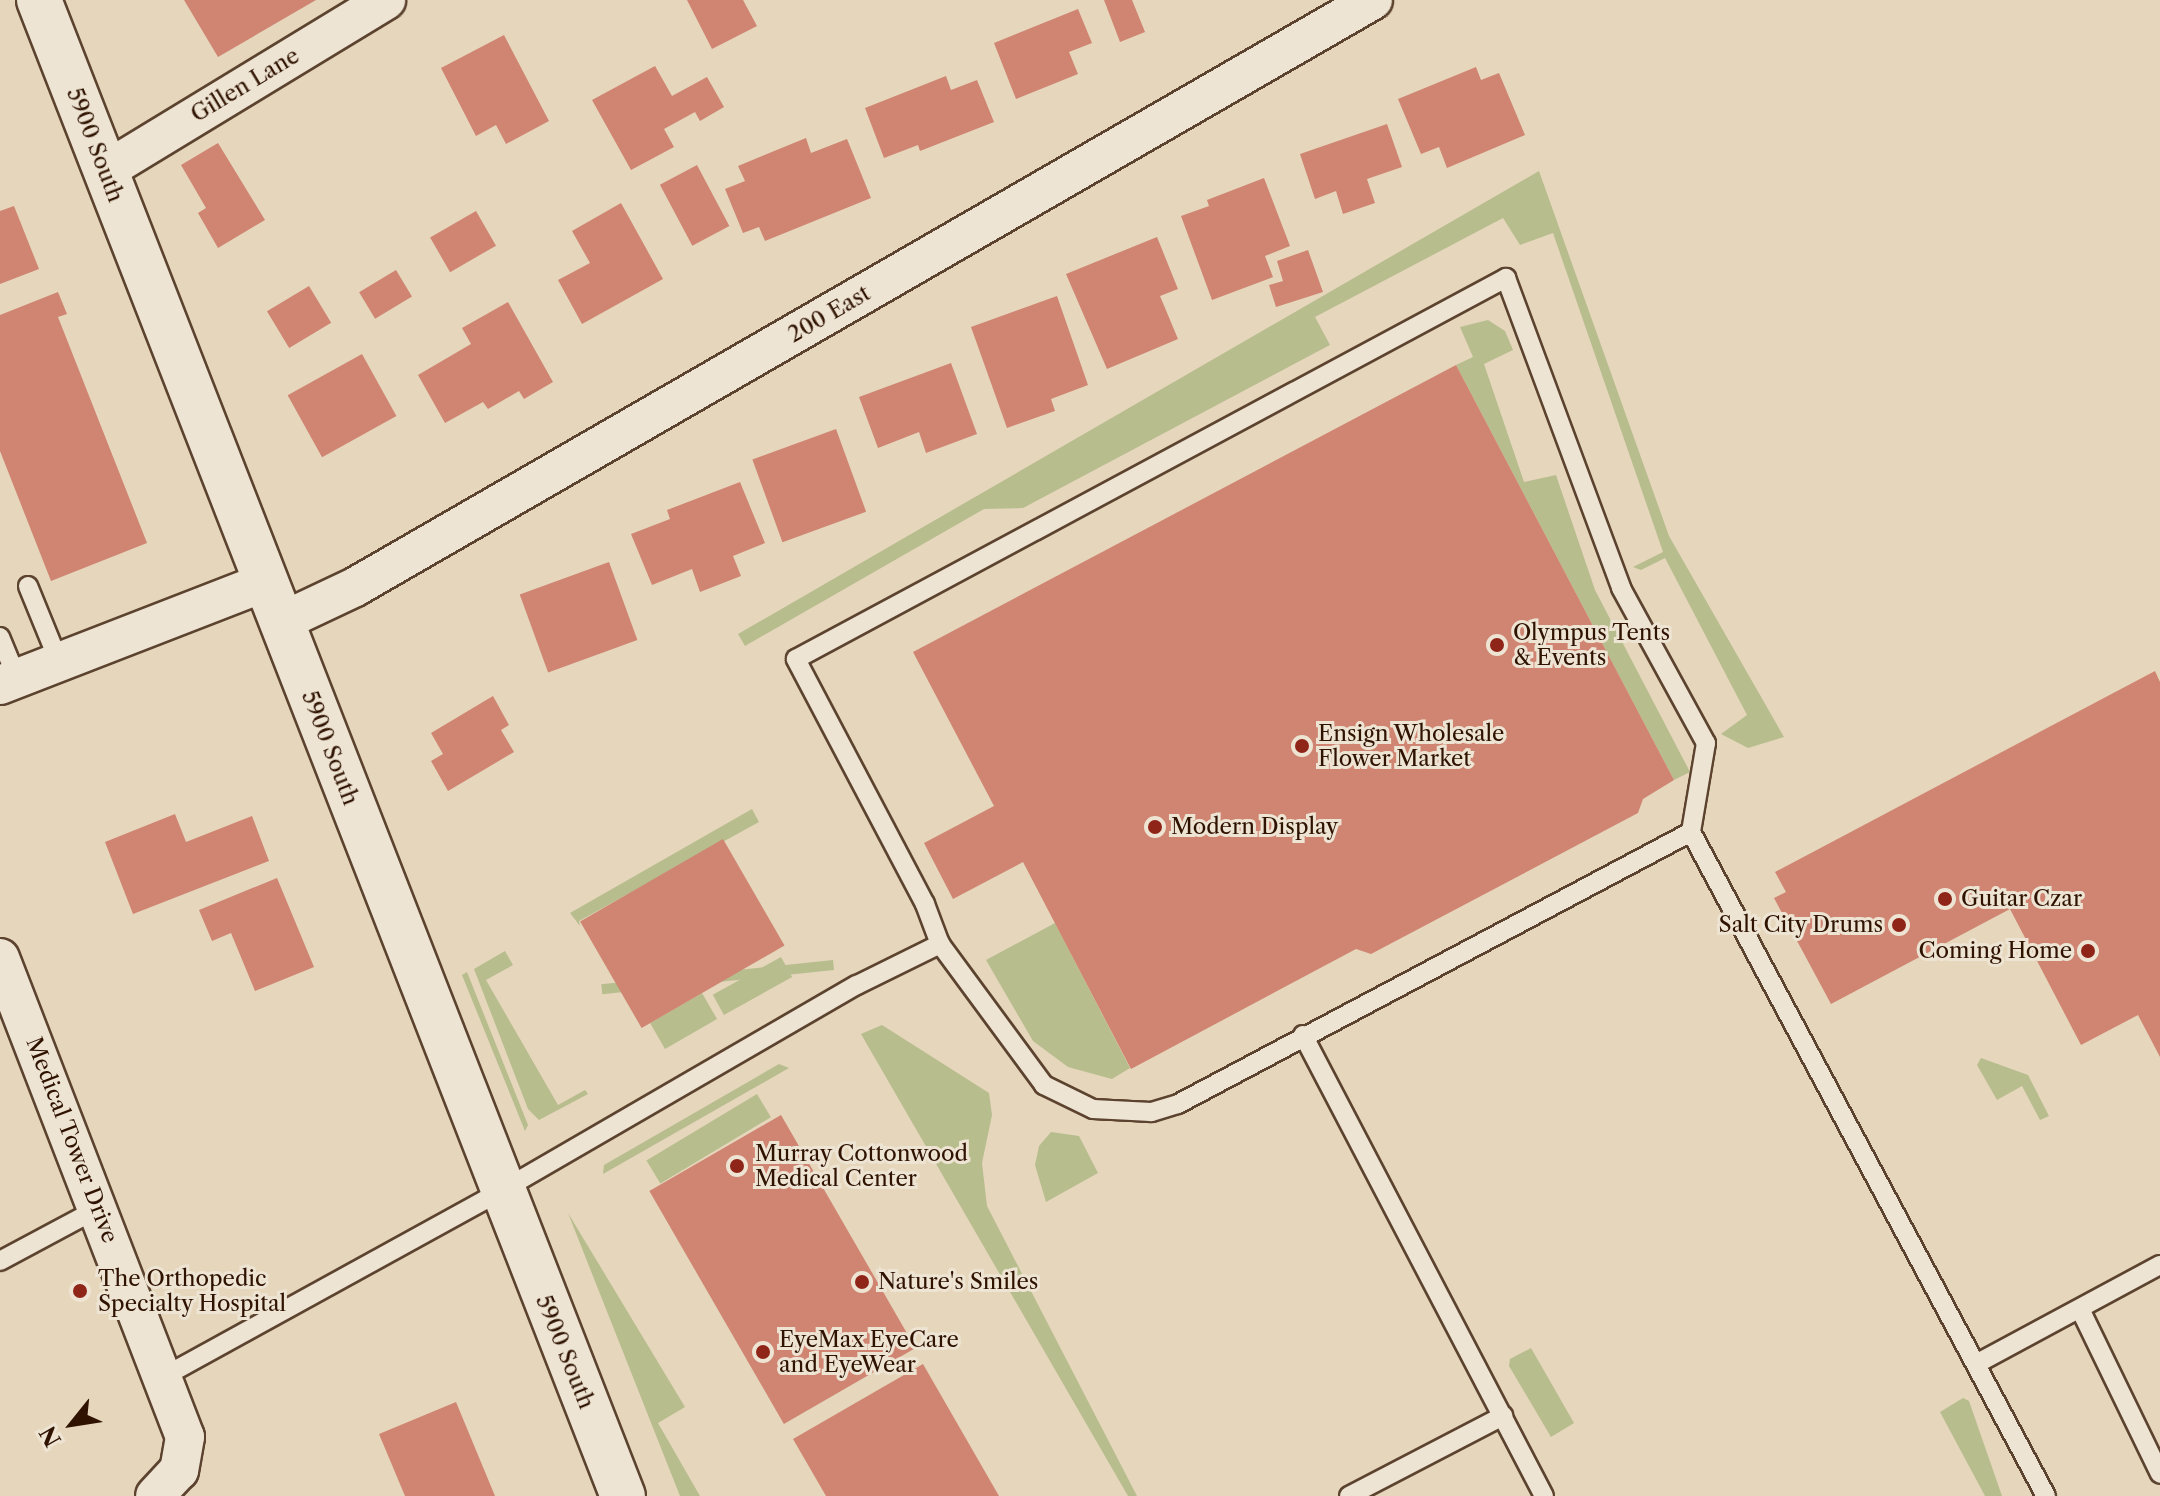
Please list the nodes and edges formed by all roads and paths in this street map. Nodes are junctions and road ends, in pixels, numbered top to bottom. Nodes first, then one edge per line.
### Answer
1 (39, 0) edge
2 (386, 0) edge
3 (1373, 0) edge
4 (105, 171) junction
5 (28, 586) dead end
6 (273, 602) junction
7 (0, 637) edge
8 (59, 662) junction
9 (8, 681) edge
10 (1691, 832) junction
11 (940, 944) junction
12 (0, 958) edge
13 (1303, 1035) junction
14 (501, 1191) junction
15 (99, 1208) junction
16 (0, 1261) edge
17 (2160, 1265) edge
18 (2080, 1309) junction
19 (1976, 1364) junction
20 (163, 1377) junction
21 (1503, 1416) junction
22 (2160, 1474) edge
23 (155, 1496) edge
24 (623, 1496) edge
25 (1349, 1496) edge
26 (1544, 1496) edge
27 (2046, 1496) edge

1 - 4 main road, 5900 South
2 - 4 street, Gillen Lane
3 - 6 street, 200 East
4 - 6 main road, 5900 South
5 - 8 lane
6 - 8 street
6 - 14 main road, 5900 South
7 - 9 lane
8 - 9 street
10 - 11 lane
10 - 13 lane
10 - 19 lane
11 - 13 lane
11 - 14 lane
12 - 15 street, Medical Tower Drive
13 - 21 lane
14 - 20 lane
14 - 24 main road, 5900 South
15 - 16 lane
15 - 20 street, Medical Tower Drive
17 - 18 lane
18 - 19 lane
18 - 22 lane
19 - 27 lane
20 - 23 street, Medical Tower Drive
21 - 25 lane
21 - 26 lane

